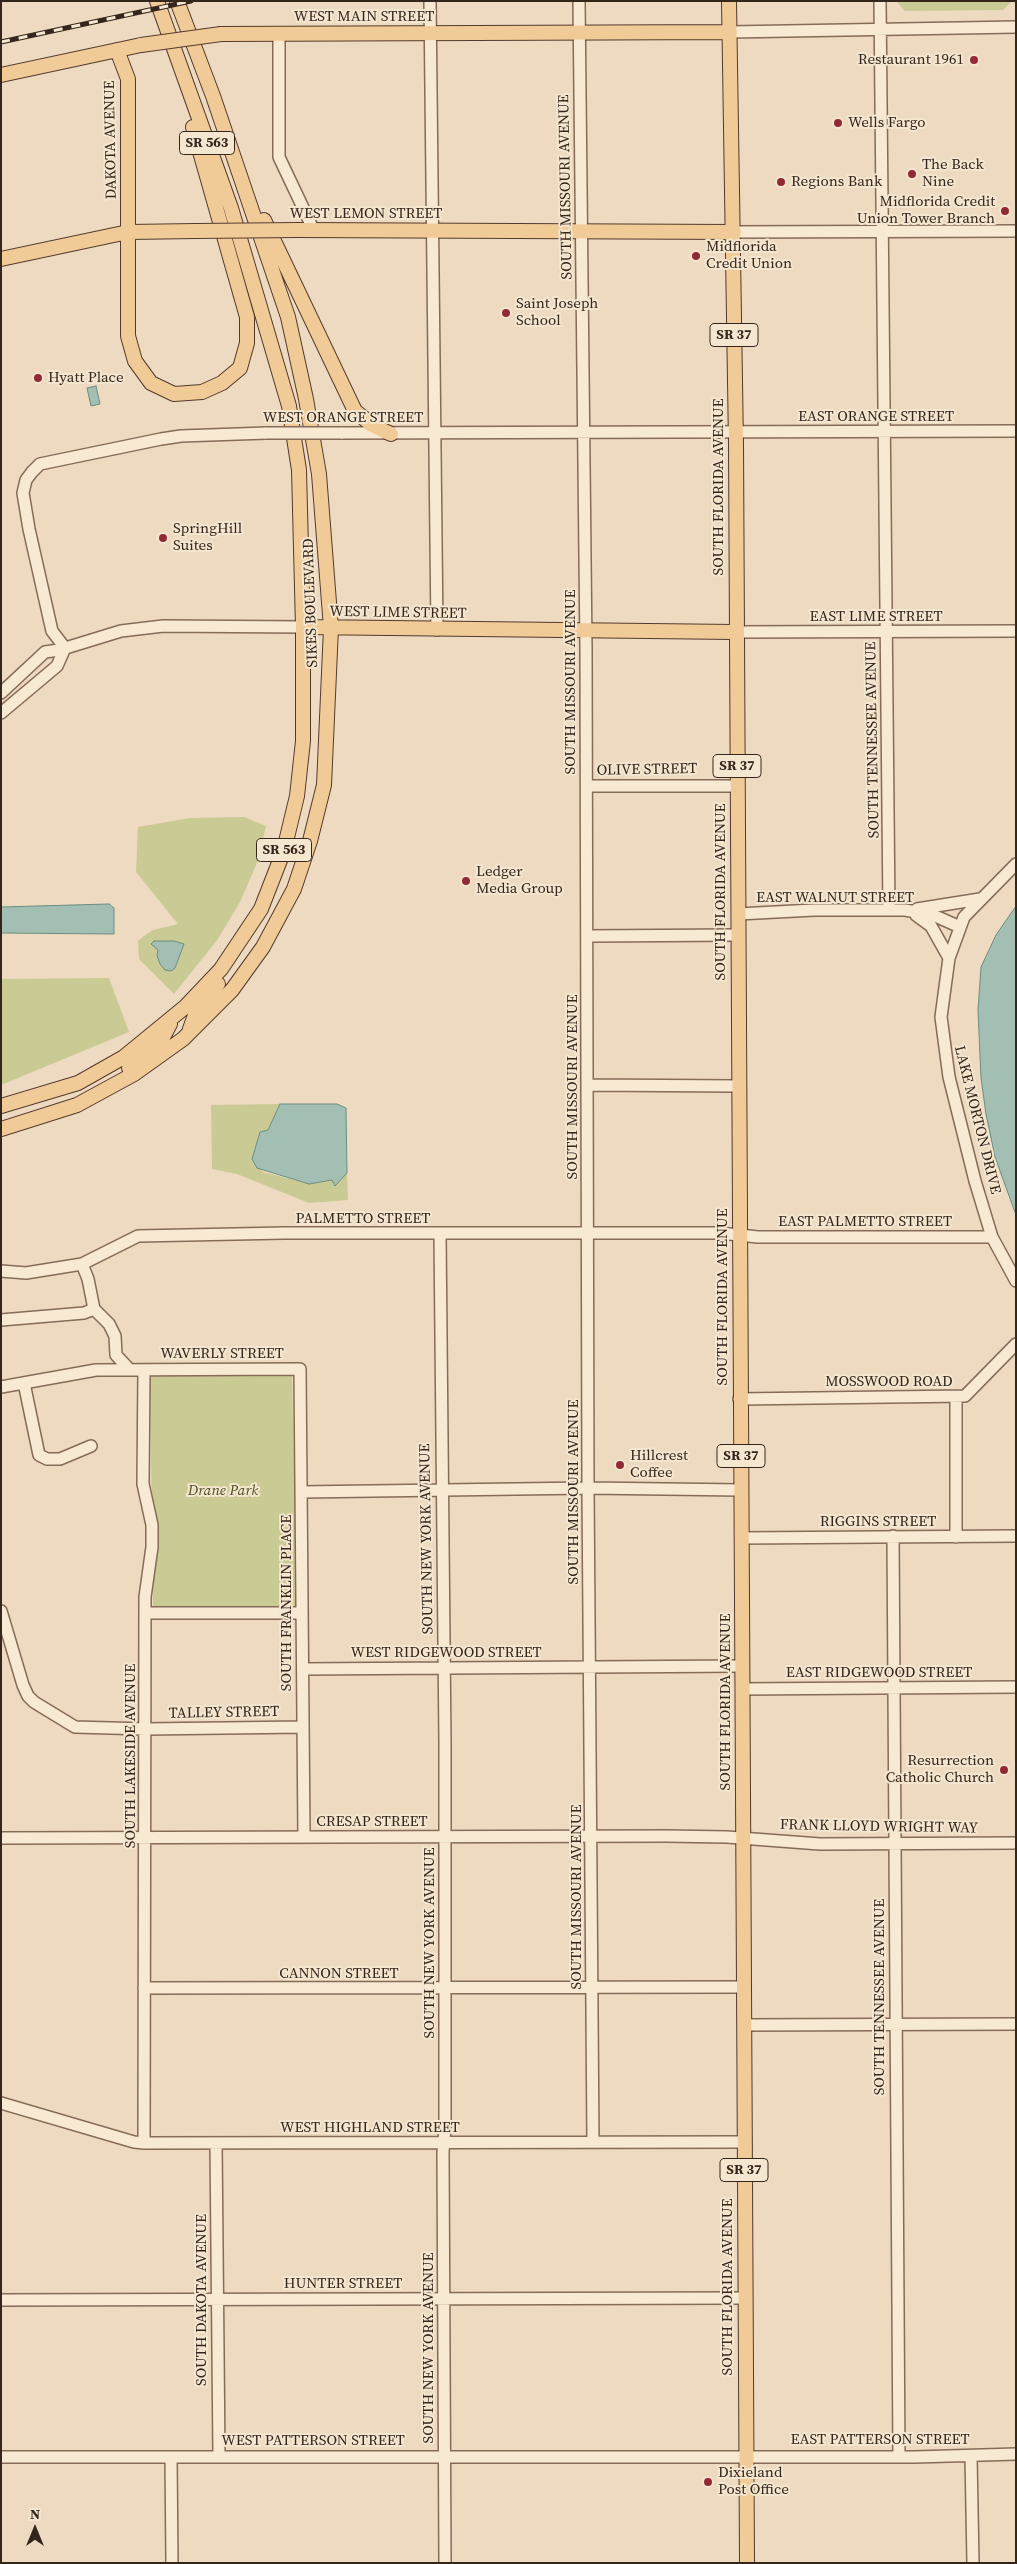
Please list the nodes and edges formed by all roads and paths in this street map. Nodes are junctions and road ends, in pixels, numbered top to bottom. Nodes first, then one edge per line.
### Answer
1 (157, 1) edge
2 (176, 1) edge
3 (430, 1) edge
4 (579, 1) edge
5 (729, 1) edge
6 (880, 1) edge
7 (1016, 27) edge
8 (880, 29) junction
9 (580, 32) junction
10 (730, 32) junction
11 (279, 33) junction
12 (430, 33) junction
13 (117, 50) junction
14 (1, 74) edge
15 (182, 78) junction
16 (237, 166) junction
17 (434, 230) junction
18 (581, 230) junction
19 (1016, 230) edge
20 (314, 231) junction
21 (882, 231) junction
22 (128, 232) junction
23 (734, 232) junction
24 (1, 259) edge
25 (1016, 431) edge
26 (736, 432) junction
27 (885, 432) junction
28 (583, 433) junction
29 (391, 434) junction
30 (435, 434) junction
31 (303, 627) junction
32 (331, 628) junction
33 (437, 630) junction
34 (586, 630) junction
35 (1016, 631) edge
36 (736, 632) junction
37 (886, 632) junction
38 (65, 648) junction
39 (1, 692) edge
40 (1, 714) edge
41 (587, 786) junction
42 (737, 786) junction
43 (1016, 864) edge
44 (980, 899) junction
45 (890, 910) junction
46 (906, 910) junction
47 (738, 914) junction
48 (960, 926) junction
49 (250, 929) junction
50 (587, 936) junction
51 (737, 936) junction
52 (950, 958) junction
53 (172, 1018) junction
54 (189, 1033) junction
55 (588, 1085) junction
56 (111, 1086) junction
57 (738, 1086) junction
58 (1, 1106) edge
59 (1, 1129) edge
60 (440, 1234) junction
61 (588, 1234) junction
62 (739, 1236) junction
63 (992, 1236) junction
64 (82, 1264) junction
65 (1, 1271) edge
66 (1016, 1281) edge
67 (94, 1309) junction
68 (1, 1320) edge
69 (1016, 1344) edge
70 (129, 1369) junction
71 (300, 1369) joint
72 (144, 1370) junction
73 (24, 1383) junction
74 (1, 1387) edge
75 (956, 1397) junction
76 (739, 1399) junction
77 (91, 1446) dead end
78 (588, 1488) junction
79 (741, 1490) junction
80 (442, 1491) junction
81 (301, 1492) junction
82 (893, 1536) junction
83 (1016, 1536) edge
84 (956, 1537) junction
85 (741, 1538) junction
86 (1, 1611) edge
87 (147, 1613) junction
88 (302, 1613) junction
89 (742, 1666) junction
90 (590, 1667) junction
91 (443, 1668) junction
92 (303, 1669) junction
93 (1016, 1687) edge
94 (742, 1688) junction
95 (894, 1688) junction
96 (303, 1727) junction
97 (146, 1728) junction
98 (444, 1836) junction
99 (592, 1836) junction
100 (146, 1837) junction
101 (304, 1837) junction
102 (1, 1838) edge
103 (742, 1839) junction
104 (895, 1843) junction
105 (1016, 1843) edge
106 (743, 1987) junction
107 (144, 1988) junction
108 (592, 1988) junction
109 (445, 1989) junction
110 (1016, 2024) edge
111 (744, 2025) junction
112 (895, 2025) junction
113 (1, 2103) edge
114 (594, 2142) junction
115 (744, 2142) junction
116 (144, 2143) junction
117 (216, 2143) junction
118 (444, 2143) junction
119 (745, 2298) junction
120 (444, 2299) junction
121 (1, 2300) edge
122 (217, 2300) junction
123 (1016, 2454) edge
124 (745, 2455) junction
125 (219, 2456) junction
126 (444, 2456) junction
127 (971, 2456) junction
128 (1, 2457) edge
129 (171, 2457) junction
130 (899, 2457) junction
131 (172, 2563) edge
132 (445, 2563) edge
133 (747, 2563) edge
134 (973, 2563) edge

1 - 15 main road, SIKES BOULEVARD / SR 563
2 - 16 main road, SIKES BOULEVARD / SR 563
3 - 12 street
4 - 9 street, SOUTH MISSOURI AVENUE
5 - 10 main road, SOUTH FLORIDA AVENUE
6 - 8 street, SOUTH TENNESSEE AVENUE
7 - 8 street
8 - 10 street
8 - 21 street, SOUTH TENNESSEE AVENUE
9 - 10 main road, WEST MAIN STREET
9 - 12 main road, WEST MAIN STREET
9 - 18 street, SOUTH MISSOURI AVENUE
10 - 23 main road, SOUTH FLORIDA AVENUE / SR 37
11 - 12 main road, WEST MAIN STREET
11 - 13 main road, WEST MAIN STREET, bridge
11 - 20 street
12 - 17 street
13 - 14 main road, WEST MAIN STREET
13 - 22 main road, DAKOTA AVENUE
15 - 22 main road, DAKOTA AVENUE
15 - 31 main road, SIKES BOULEVARD / SR 563
16 - 29 main road
16 - 32 main road, SIKES BOULEVARD / SR 563
17 - 18 main road, WEST LEMON STREET
17 - 20 main road, WEST LEMON STREET
17 - 30 street
18 - 23 main road, WEST LEMON STREET
18 - 28 street, SOUTH MISSOURI AVENUE
19 - 21 street
20 - 22 main road, WEST LEMON STREET, bridge
21 - 23 street
21 - 27 street, SOUTH TENNESSEE AVENUE
22 - 24 main road, WEST LEMON STREET
23 - 26 main road, SOUTH FLORIDA AVENUE / SR 37
25 - 27 street, EAST ORANGE STREET
26 - 27 street, EAST ORANGE STREET
26 - 28 street, WEST ORANGE STREET
26 - 36 main road, SOUTH FLORIDA AVENUE / SR 37
27 - 37 street, SOUTH TENNESSEE AVENUE
28 - 30 street, WEST ORANGE STREET
28 - 34 street, SOUTH MISSOURI AVENUE
29 - 30 street, WEST ORANGE STREET
29 - 38 street, WEST ORANGE STREET, bridge
30 - 33 street
31 - 32 main road, WEST LIME STREET
31 - 38 street, WEST LIME STREET
31 - 49 main road, SIKES BOULEVARD / SR 563
32 - 33 main road, WEST LIME STREET
32 - 54 main road, SIKES BOULEVARD / SR 563
33 - 34 main road, WEST LIME STREET
34 - 36 main road, WEST LIME STREET
34 - 41 street, SOUTH MISSOURI AVENUE
35 - 37 street, EAST LIME STREET
36 - 37 street, EAST LIME STREET
36 - 42 main road, SOUTH FLORIDA AVENUE / SR 37
37 - 45 street, SOUTH TENNESSEE AVENUE
38 - 39 street, WEST LIME STREET
38 - 40 street
41 - 42 street, OLIVE STREET
41 - 50 street, SOUTH MISSOURI AVENUE
42 - 47 main road, SOUTH FLORIDA AVENUE / SR 37
43 - 44 street, LAKE MORTON DRIVE
44 - 46 street
44 - 48 street, LAKE MORTON DRIVE
45 - 46 street, EAST WALNUT STREET
45 - 47 street, EAST WALNUT STREET
46 - 48 street, EAST WALNUT STREET
46 - 52 street
47 - 51 main road, SOUTH FLORIDA AVENUE / SR 37
48 - 52 street, LAKE MORTON DRIVE
49 - 53 main road, SIKES BOULEVARD / SR 563
49 - 54 main road
50 - 51 street
50 - 55 street, SOUTH MISSOURI AVENUE
51 - 57 main road, SOUTH FLORIDA AVENUE / SR 37
52 - 63 street, LAKE MORTON DRIVE
53 - 56 main road
53 - 58 main road, SIKES BOULEVARD / SR 563
54 - 56 main road, SIKES BOULEVARD / SR 563
55 - 57 street
55 - 61 street, SOUTH MISSOURI AVENUE
56 - 59 main road, SIKES BOULEVARD / SR 563
57 - 62 main road, SOUTH FLORIDA AVENUE / SR 37
60 - 61 street, PALMETTO STREET
60 - 64 street, PALMETTO STREET
60 - 80 street, SOUTH NEW YORK AVENUE
61 - 62 street, PALMETTO STREET
61 - 78 street, SOUTH MISSOURI AVENUE
62 - 63 street, EAST PALMETTO STREET
62 - 76 main road, SOUTH FLORIDA AVENUE / SR 37
63 - 66 street, LAKE MORTON DRIVE
64 - 65 street
64 - 67 street
67 - 68 street
67 - 70 street
69 - 75 street, MOSSWOOD ROAD
70 - 72 street, WAVERLY STREET
70 - 73 street, WAVERLY STREET
71 - 72 street, WAVERLY STREET
71 - 81 street, SOUTH FRANKLIN PLACE
72 - 87 street, SOUTH LAKESIDE AVENUE
73 - 74 street, WAVERLY STREET
73 - 77 street
75 - 76 street, MOSSWOOD ROAD
75 - 84 street
76 - 79 main road, SOUTH FLORIDA AVENUE / SR 37
78 - 79 street
78 - 80 street
78 - 90 street, SOUTH MISSOURI AVENUE
79 - 85 main road, SOUTH FLORIDA AVENUE / SR 37
80 - 81 street
80 - 91 street, SOUTH NEW YORK AVENUE
81 - 88 street, SOUTH FRANKLIN PLACE
82 - 84 street, RIGGINS STREET
82 - 85 street, RIGGINS STREET
82 - 95 street, SOUTH TENNESSEE AVENUE
83 - 84 street, RIGGINS STREET
85 - 89 main road, SOUTH FLORIDA AVENUE / SR 37
86 - 97 street, TALLEY STREET
87 - 88 street
87 - 97 street, SOUTH LAKESIDE AVENUE
88 - 92 street, SOUTH FRANKLIN PLACE
89 - 90 street, WEST RIDGEWOOD STREET
89 - 94 main road, SOUTH FLORIDA AVENUE / SR 37
90 - 91 street, WEST RIDGEWOOD STREET
90 - 99 street, SOUTH MISSOURI AVENUE
91 - 92 street, WEST RIDGEWOOD STREET
91 - 98 street, SOUTH NEW YORK AVENUE
92 - 96 street, SOUTH FRANKLIN PLACE
93 - 95 street, EAST RIDGEWOOD STREET
94 - 95 street, EAST RIDGEWOOD STREET
94 - 103 main road, SOUTH FLORIDA AVENUE / SR 37
95 - 104 street, SOUTH TENNESSEE AVENUE
96 - 97 street, TALLEY STREET
96 - 101 street, SOUTH FRANKLIN PLACE
97 - 100 street, SOUTH LAKESIDE AVENUE
98 - 99 street, CRESAP STREET
98 - 101 street, CRESAP STREET
98 - 109 street, SOUTH NEW YORK AVENUE
99 - 103 street, CRESAP STREET
99 - 108 street, SOUTH MISSOURI AVENUE
100 - 101 street, CRESAP STREET
100 - 102 street, CRESAP STREET
100 - 107 street, SOUTH LAKESIDE AVENUE
103 - 104 street, FRANK LLOYD WRIGHT WAY
103 - 106 main road, SOUTH FLORIDA AVENUE / SR 37
104 - 105 street, FRANK LLOYD WRIGHT WAY
104 - 112 street, SOUTH TENNESSEE AVENUE
106 - 108 street, CANNON STREET
106 - 111 main road, SOUTH FLORIDA AVENUE / SR 37
107 - 109 street, CANNON STREET
107 - 116 street, SOUTH LAKESIDE AVENUE
108 - 109 street, CANNON STREET
108 - 114 street, SOUTH MISSOURI AVENUE
109 - 118 street, SOUTH NEW YORK AVENUE
110 - 112 street
111 - 112 street
111 - 115 main road, SOUTH FLORIDA AVENUE / SR 37
112 - 130 street, SOUTH TENNESSEE AVENUE
113 - 116 street, WEST HIGHLAND STREET
114 - 115 street, WEST HIGHLAND STREET
114 - 118 street, WEST HIGHLAND STREET
115 - 119 main road, SOUTH FLORIDA AVENUE / SR 37
116 - 117 street, WEST HIGHLAND STREET
117 - 118 street, WEST HIGHLAND STREET
117 - 122 street, SOUTH DAKOTA AVENUE
118 - 120 street, SOUTH NEW YORK AVENUE
119 - 120 street, HUNTER STREET
119 - 124 main road, SOUTH FLORIDA AVENUE / SR 37
120 - 122 street, HUNTER STREET
120 - 126 street, SOUTH NEW YORK AVENUE
121 - 122 street, HUNTER STREET
122 - 125 street, SOUTH DAKOTA AVENUE
123 - 127 street, EAST PATTERSON STREET
124 - 126 street, WEST PATTERSON STREET
124 - 130 street, EAST PATTERSON STREET
124 - 133 main road, SOUTH FLORIDA AVENUE / SR 37
125 - 126 street, WEST PATTERSON STREET
125 - 129 street, WEST PATTERSON STREET
126 - 132 street, SOUTH NEW YORK AVENUE
127 - 130 street, EAST PATTERSON STREET
127 - 134 street
128 - 129 street, WEST PATTERSON STREET
129 - 131 street

